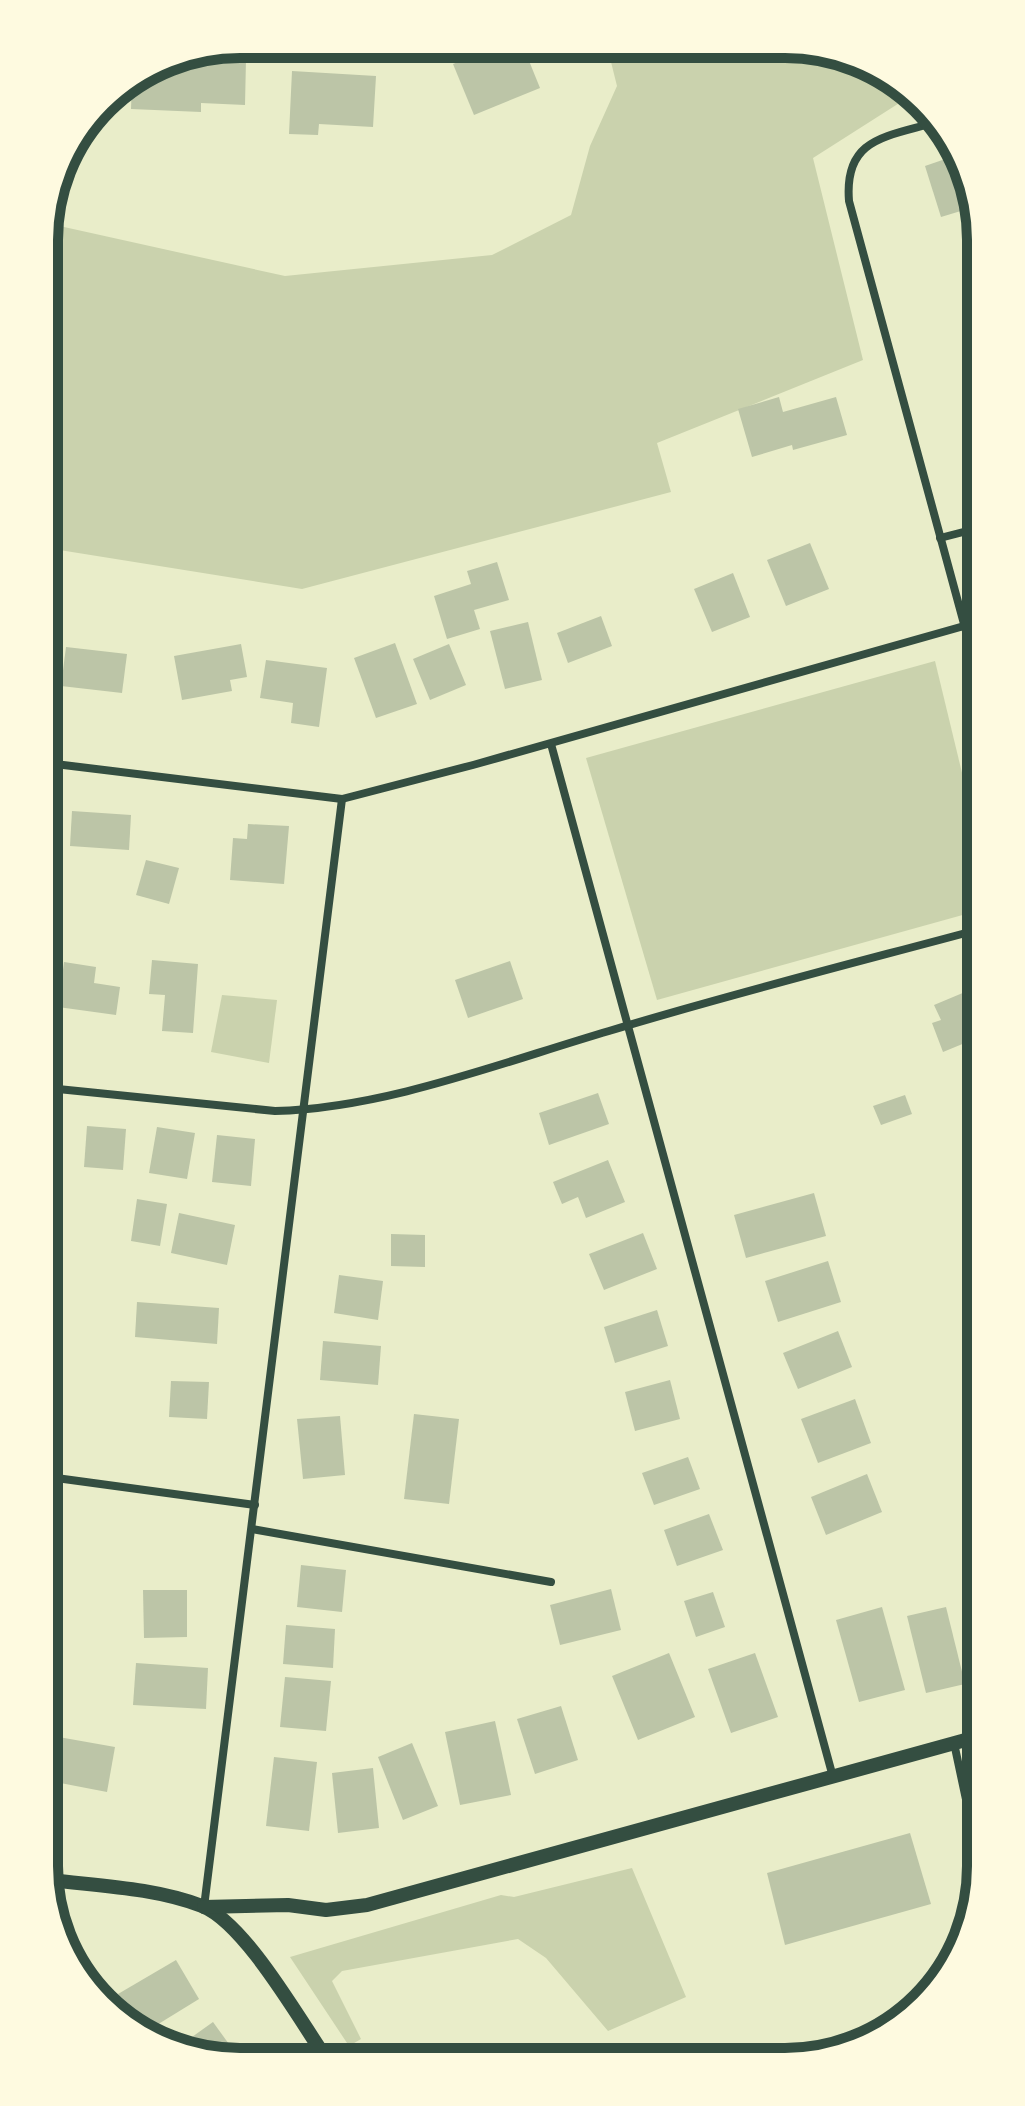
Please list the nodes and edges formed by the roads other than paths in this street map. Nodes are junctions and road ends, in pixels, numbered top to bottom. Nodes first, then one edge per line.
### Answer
1 (926, 125) edge
2 (967, 531) edge
3 (940, 538) junction
4 (964, 626) junction
5 (967, 636) edge
6 (551, 744) junction
7 (58, 764) edge
8 (342, 799) junction
9 (967, 933) edge
10 (629, 1025) junction
11 (58, 1089) edge
12 (305, 1111) junction
13 (58, 1478) edge
14 (255, 1505) junction
15 (252, 1529) junction
16 (551, 1582) dead end
17 (967, 1740) edge
18 (954, 1743) junction
19 (833, 1777) junction
20 (967, 1804) edge
21 (59, 1881) edge
22 (204, 1907) junction
23 (319, 2048) edge

1 - 3 street
2 - 3 street
3 - 4 street
4 - 5 street
4 - 6 street
6 - 8 street
6 - 10 street
7 - 8 street
8 - 12 street
9 - 10 street
10 - 12 street
10 - 19 street
11 - 12 street
12 - 14 street
13 - 14 street
14 - 15 street
15 - 16 street
15 - 22 street
17 - 18 street
18 - 19 street
18 - 20 street
19 - 22 street
21 - 22 street
22 - 23 street

